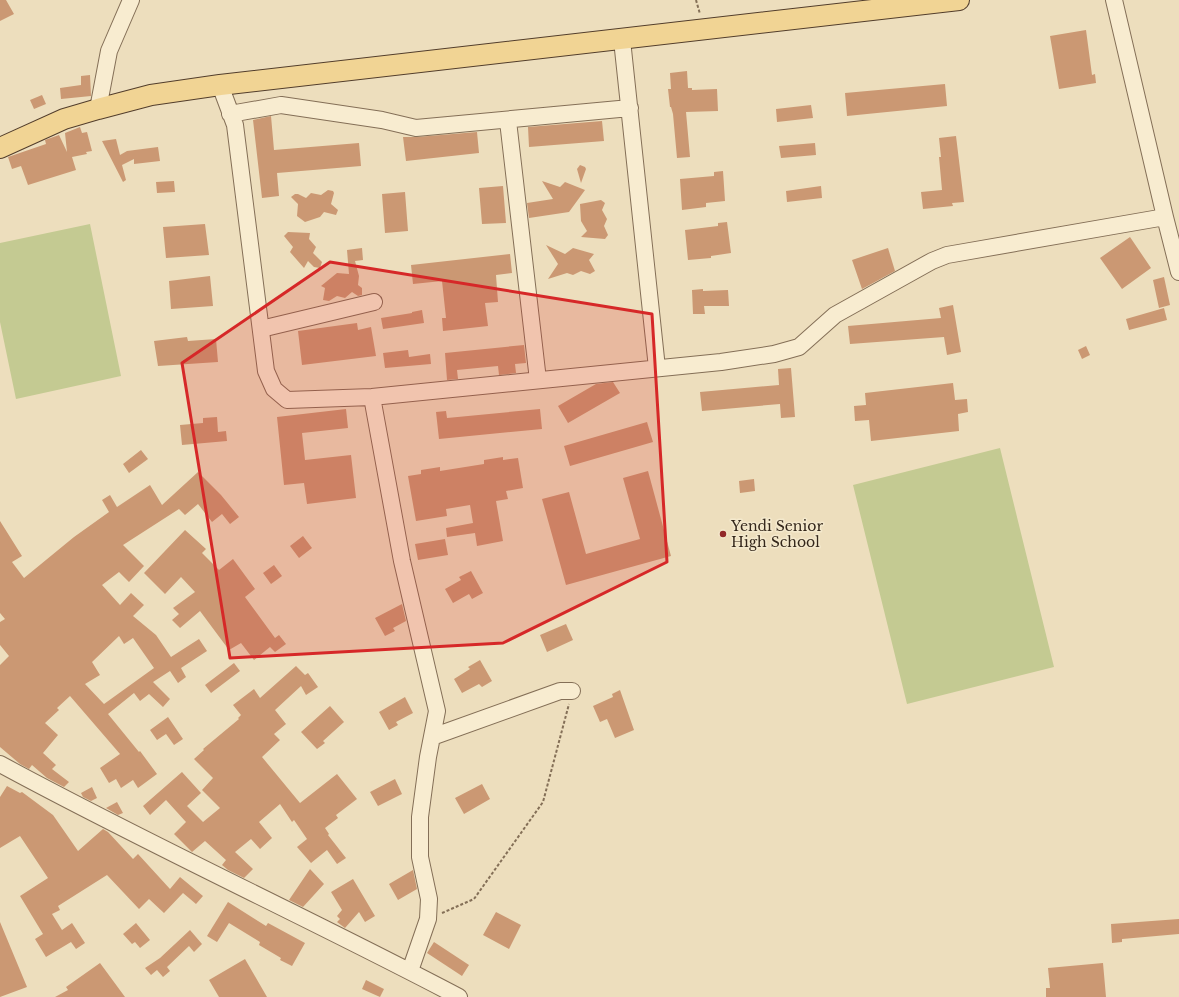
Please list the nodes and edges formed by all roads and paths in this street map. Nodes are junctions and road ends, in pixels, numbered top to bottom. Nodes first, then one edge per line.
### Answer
1 (132, 0) edge
2 (958, 0) edge
3 (1114, 0) edge
4 (622, 40) junction
5 (220, 85) junction
6 (630, 108) junction
7 (98, 110) junction
8 (230, 114) junction
9 (508, 120) junction
10 (0, 148) edge
11 (1165, 217) junction
12 (1179, 272) edge
13 (374, 302) dead end
14 (261, 329) junction
15 (657, 368) junction
16 (538, 380) junction
17 (372, 397) junction
18 (572, 691) joint
19 (432, 738) junction
20 (0, 764) edge
21 (428, 919) junction
22 (410, 972) junction
23 (459, 997) edge

1 - 7 street
2 - 4 main road
3 - 11 street
4 - 5 main road
4 - 6 street
5 - 7 main road
5 - 8 street
6 - 9 street
6 - 15 street
7 - 10 main road
8 - 9 street
8 - 14 street
9 - 16 street
11 - 12 street
11 - 15 street
13 - 14 street
14 - 17 street
15 - 16 street
16 - 17 street
17 - 19 street
18 - 19 street
18 - 21 path
19 - 21 street
20 - 22 street
21 - 22 street
22 - 23 street

